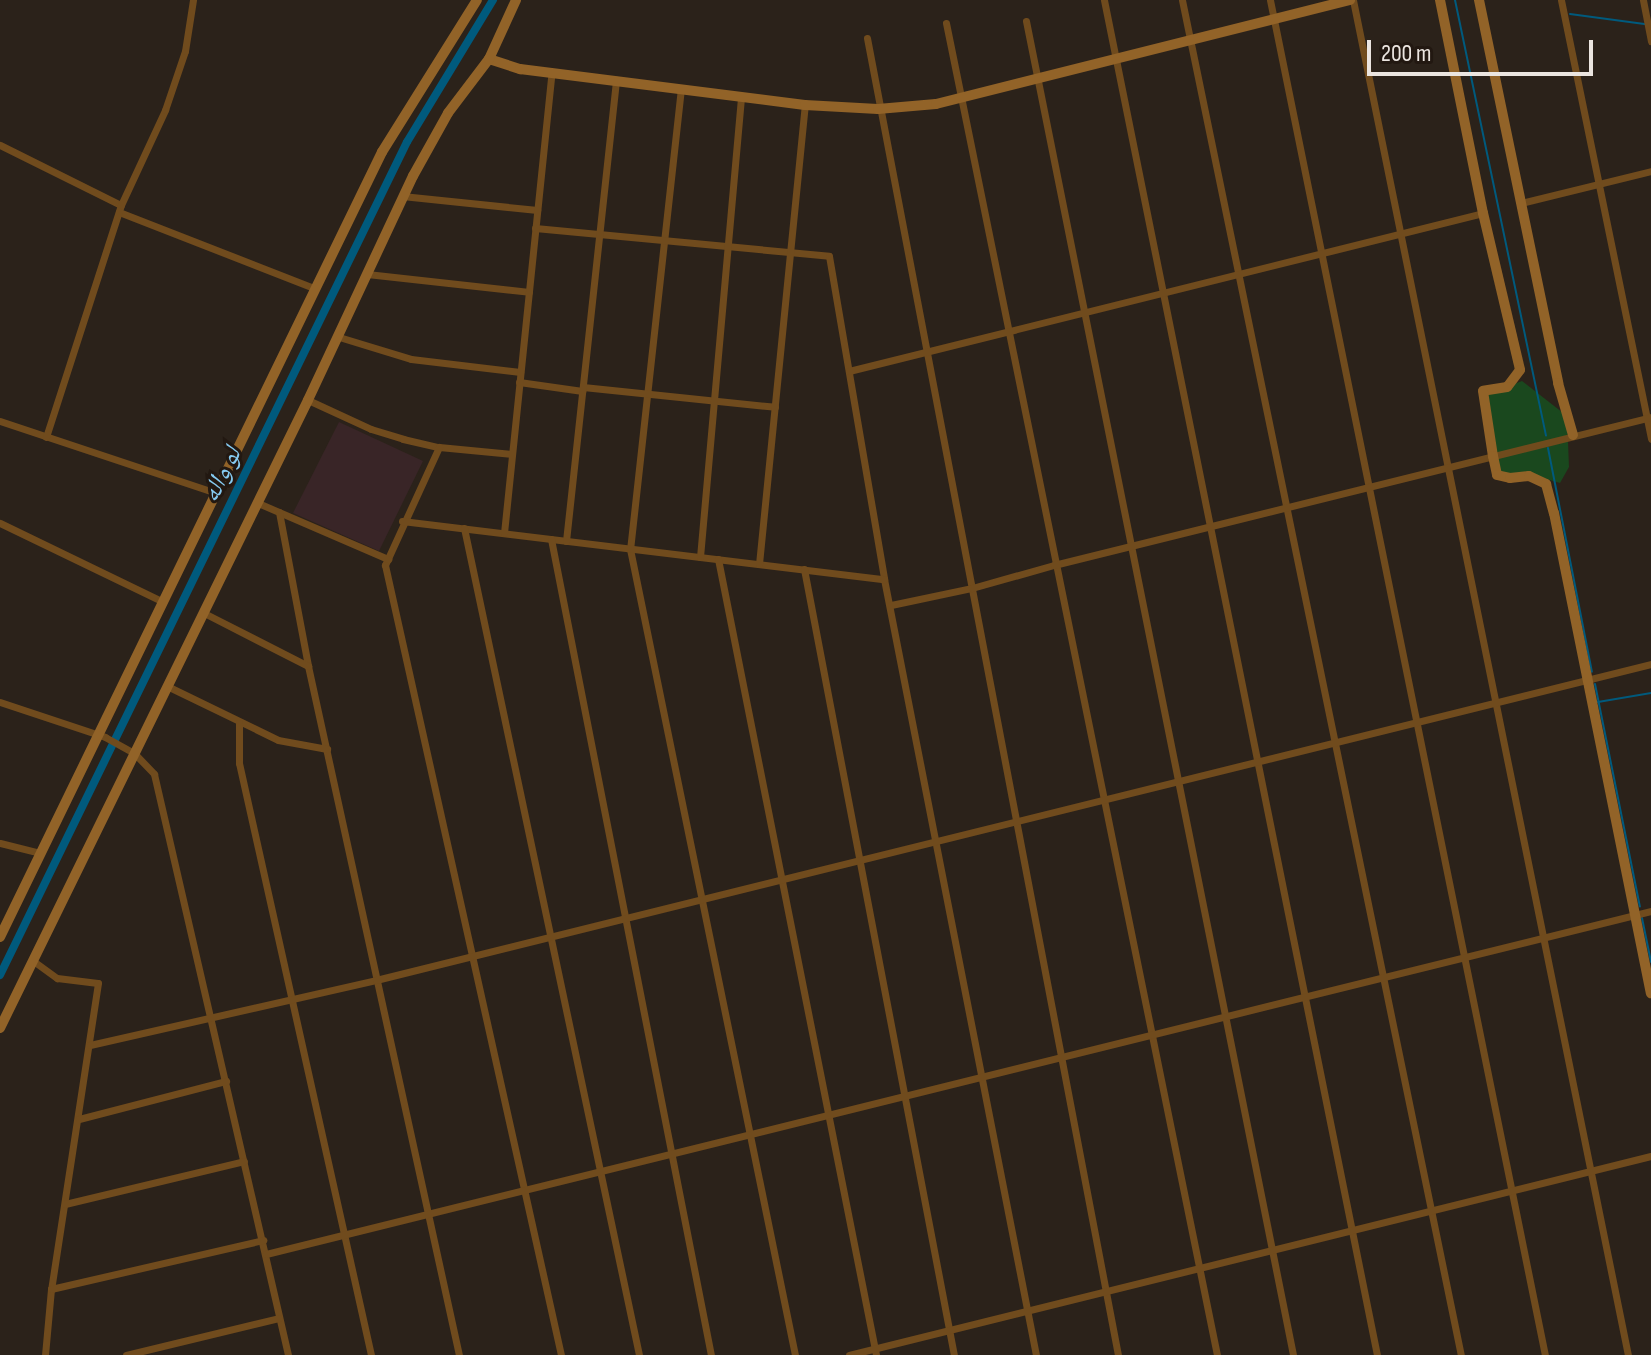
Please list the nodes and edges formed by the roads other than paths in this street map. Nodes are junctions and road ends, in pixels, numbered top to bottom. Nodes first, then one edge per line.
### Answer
1 (193, 0) edge
2 (477, 0) edge
3 (516, 0) edge
4 (1104, 0) edge
5 (1182, 0) edge
6 (1270, 0) edge
7 (1351, 0) edge
8 (1440, 0) edge
9 (1479, 0) edge
10 (1561, 0) edge
11 (1643, 0) edge
12 (1274, 18) junction
13 (1026, 21) dead end
14 (946, 23) dead end
15 (867, 38) dead end
16 (1190, 39) junction
17 (1651, 41) edge
18 (1115, 57) junction
19 (489, 59) junction
20 (552, 72) junction
21 (1037, 76) junction
22 (616, 80) junction
23 (681, 88) junction
24 (741, 97) junction
25 (958, 98) junction
26 (805, 105) junction
27 (878, 109) junction
28 (0, 145) edge
29 (1651, 171) edge
30 (1599, 184) junction
31 (402, 196) junction
32 (1521, 203) junction
33 (120, 208) junction
34 (537, 210) junction
35 (1483, 213) junction
36 (535, 228) junction
37 (599, 234) junction
38 (1400, 234) junction
39 (664, 240) junction
40 (727, 247) junction
41 (790, 253) junction
42 (1321, 253) junction
43 (1238, 273) junction
44 (367, 274) junction
45 (314, 288) junction
46 (529, 292) junction
47 (1163, 292) junction
48 (1084, 312) junction
49 (1006, 331) junction
50 (339, 337) junction
51 (927, 351) junction
52 (849, 371) junction
53 (520, 372) junction
54 (519, 382) junction
55 (582, 389) junction
56 (647, 394) junction
57 (308, 400) junction
58 (714, 401) junction
59 (775, 407) junction
60 (1649, 418) edge
61 (0, 421) edge
62 (1573, 435) junction
63 (46, 437) junction
64 (1651, 439) edge
65 (439, 447) junction
66 (512, 454) junction
67 (1493, 456) junction
68 (1448, 468) junction
69 (1369, 487) junction
70 (216, 493) junction
71 (258, 503) junction
72 (1286, 507) junction
73 (279, 512) junction
74 (402, 521) junction
75 (0, 523) edge
76 (1210, 526) junction
77 (464, 528) junction
78 (504, 533) junction
79 (551, 539) junction
80 (566, 541) junction
81 (1131, 545) junction
82 (630, 549) junction
83 (700, 557) junction
84 (388, 559) junction
85 (718, 559) junction
86 (759, 564) junction
87 (1054, 565) junction
88 (804, 569) junction
89 (884, 579) junction
90 (972, 588) junction
91 (161, 601) junction
92 (891, 605) junction
93 (204, 613) junction
94 (1651, 664) edge
95 (308, 666) junction
96 (1588, 679) junction
97 (167, 686) junction
98 (0, 702) edge
99 (1495, 703) junction
100 (1416, 721) junction
101 (239, 723) junction
102 (101, 736) junction
103 (1334, 741) junction
104 (327, 749) junction
105 (131, 752) junction
106 (1257, 759) junction
107 (1178, 779) junction
108 (1101, 797) junction
109 (1015, 819) junction
110 (937, 838) junction
111 (0, 843) edge
112 (40, 853) junction
113 (858, 858) junction
114 (781, 877) junction
115 (703, 899) junction
116 (1651, 911) edge
117 (1635, 915) junction
118 (626, 916) junction
119 (550, 935) junction
120 (0, 937) edge
121 (1543, 937) junction
122 (471, 955) junction
123 (1464, 956) junction
124 (32, 960) junction
125 (1382, 976) junction
126 (376, 980) junction
127 (1651, 993) edge
128 (1305, 995) junction
129 (290, 1000) junction
130 (1225, 1015) junction
131 (214, 1019) junction
132 (0, 1028) edge
133 (1151, 1033) junction
134 (90, 1045) junction
135 (1060, 1056) junction
136 (983, 1076) junction
137 (226, 1081) junction
138 (904, 1095) junction
139 (827, 1115) junction
140 (79, 1119) junction
141 (751, 1134) junction
142 (672, 1152) junction
143 (1651, 1156) edge
144 (244, 1161) junction
145 (600, 1170) junction
146 (1591, 1171) junction
147 (523, 1189) junction
148 (1511, 1190) junction
149 (65, 1204) junction
150 (1430, 1211) junction
151 (428, 1212) junction
152 (1352, 1230) junction
153 (344, 1233) junction
154 (263, 1240) junction
155 (1273, 1251) junction
156 (266, 1254) junction
157 (1200, 1268) junction
158 (51, 1289) junction
159 (1105, 1291) junction
160 (1028, 1310) junction
161 (279, 1318) junction
162 (949, 1330) junction
163 (876, 1352) edge
164 (45, 1355) edge
165 (126, 1355) edge
166 (288, 1355) edge
167 (371, 1355) edge
168 (459, 1355) edge
169 (561, 1355) edge
170 (639, 1355) edge
171 (711, 1355) edge
172 (795, 1355) edge
173 (849, 1355) edge
174 (954, 1355) edge
175 (1036, 1355) edge
176 (1118, 1355) edge
177 (1217, 1355) edge
178 (1293, 1355) edge
179 (1377, 1355) edge
180 (1461, 1355) edge
181 (1545, 1355) edge
182 (1628, 1355) edge

1 - 33 street
2 - 45 street
3 - 19 street
4 - 18 street
5 - 16 street
6 - 12 street
7 - 12 street
7 - 38 street
8 - 35 street
9 - 32 street
10 - 30 street
11 - 17 street
12 - 16 street
12 - 42 street
13 - 21 street
14 - 25 street
15 - 27 street
16 - 18 street
16 - 43 street
18 - 21 street
18 - 47 street
19 - 20 street
19 - 31 street
20 - 22 street
20 - 34 street
21 - 25 street
21 - 48 street
22 - 23 street
22 - 37 street
23 - 24 street
23 - 39 street
24 - 26 street
24 - 40 street
25 - 27 street
25 - 49 street
26 - 27 street
26 - 41 street
27 - 51 street
28 - 33 street
29 - 30 street
30 - 32 street
30 - 60 street
31 - 34 street
31 - 44 street
32 - 62 street
33 - 45 street
33 - 63 street
34 - 36 street
35 - 38 street
35 - 67 street
36 - 37 street
36 - 46 street
37 - 39 street
37 - 55 street
38 - 42 street
38 - 68 street
39 - 40 street
39 - 56 street
40 - 41 street
40 - 58 street
41 - 52 street
41 - 59 street
42 - 43 street
42 - 69 street
43 - 47 street
43 - 72 street
44 - 46 street
44 - 50 street
45 - 70 street
46 - 53 street
47 - 48 street
47 - 76 street
48 - 49 street
48 - 81 street
49 - 51 street
49 - 87 street
50 - 53 street
50 - 57 street
51 - 52 street
51 - 90 street
52 - 89 street
53 - 54 street
54 - 55 street
54 - 66 street
55 - 56 street
55 - 80 street
56 - 58 street
56 - 82 street
57 - 65 street
57 - 71 street
58 - 59 street
58 - 83 street
59 - 86 street
60 - 62 street
60 - 64 street
61 - 63 street
62 - 67 street
63 - 70 street
65 - 66 street
65 - 74 street
66 - 78 street
67 - 68 street
67 - 96 street
68 - 69 street
68 - 99 street
69 - 72 street
69 - 100 street
70 - 91 street
71 - 73 street
71 - 93 street
72 - 76 street
72 - 103 street
73 - 84 street
73 - 95 street
74 - 77 street
74 - 84 street
75 - 91 street
76 - 81 street
76 - 106 street
77 - 78 street
77 - 119 street
78 - 79 street
79 - 80 street
79 - 118 street
80 - 82 street
81 - 87 street
81 - 107 street
82 - 83 street
82 - 115 street
83 - 85 street
84 - 122 street
85 - 86 street
85 - 114 street
86 - 88 street
87 - 90 street
87 - 108 street
88 - 89 street
88 - 113 street
89 - 92 street
90 - 92 street
90 - 109 street
91 - 102 street
92 - 110 street
93 - 95 street
93 - 97 street
94 - 96 street
95 - 104 street
96 - 99 street
96 - 117 street
97 - 101 street
97 - 105 street
98 - 102 street
99 - 100 street
99 - 121 street
100 - 103 street
100 - 123 street
101 - 104 street
101 - 129 street
102 - 105 street
102 - 112 street
103 - 106 street
103 - 125 street
104 - 126 street
105 - 124 street
105 - 131 street
106 - 107 street
106 - 128 street
107 - 108 street
107 - 130 street
108 - 109 street
108 - 133 street
109 - 110 street
109 - 135 street
110 - 113 street
110 - 136 street
111 - 112 street
112 - 120 street
113 - 114 street
113 - 138 street
114 - 115 street
114 - 139 street
115 - 118 street
115 - 141 street
116 - 117 street
117 - 121 street
117 - 127 street
118 - 119 street
118 - 142 street
119 - 122 street
119 - 145 street
121 - 123 street
121 - 146 street
122 - 126 street
122 - 147 street
123 - 125 street
123 - 148 street
124 - 132 street
124 - 134 street
125 - 128 street
125 - 150 street
126 - 129 street
126 - 151 street
128 - 130 street
128 - 152 street
129 - 131 street
129 - 153 street
130 - 133 street
130 - 155 street
131 - 134 street
131 - 137 street
133 - 135 street
133 - 157 street
134 - 140 street
135 - 136 street
135 - 159 street
136 - 138 street
136 - 160 street
137 - 140 street
137 - 144 street
138 - 139 street
138 - 162 street
139 - 141 street
139 - 163 street
140 - 149 street
141 - 142 street
141 - 172 street
142 - 145 street
142 - 171 street
143 - 146 street
144 - 149 street
144 - 154 street
145 - 147 street
145 - 170 street
146 - 148 street
146 - 182 street
147 - 151 street
147 - 169 street
148 - 150 street
148 - 181 street
149 - 158 street
150 - 152 street
150 - 180 street
151 - 153 street
151 - 168 street
152 - 155 street
152 - 179 street
153 - 156 street
153 - 167 street
154 - 156 street
154 - 158 street
155 - 157 street
155 - 178 street
156 - 161 street
157 - 159 street
157 - 177 street
158 - 164 street
159 - 160 street
159 - 176 street
160 - 162 street
160 - 175 street
161 - 165 street
161 - 166 street
162 - 163 street
162 - 174 street
163 - 173 street

